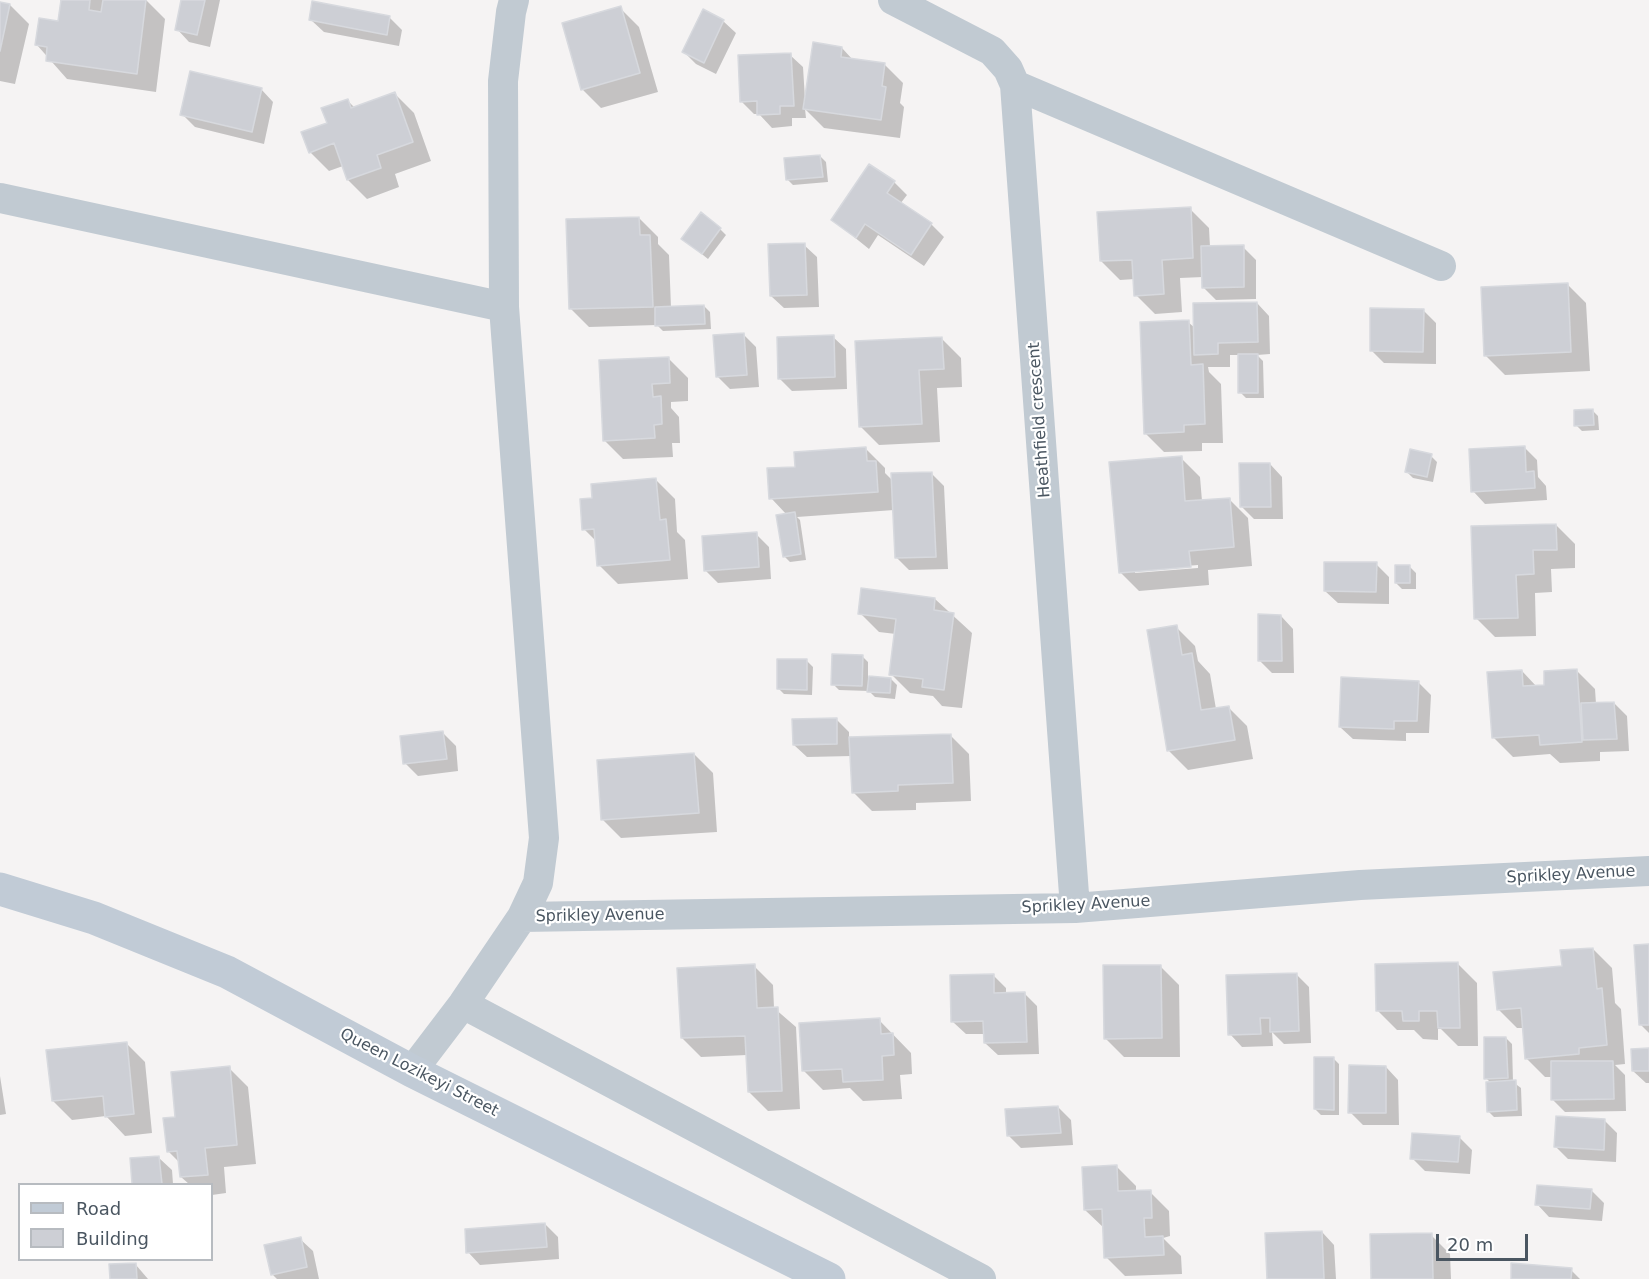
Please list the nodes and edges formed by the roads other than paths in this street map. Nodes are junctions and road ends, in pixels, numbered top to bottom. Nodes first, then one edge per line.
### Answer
1 (514, 0) edge
2 (893, 0) edge
3 (1016, 84) junction
4 (0, 198) edge
5 (1441, 266) dead end
6 (504, 306) junction
7 (1649, 871) edge
8 (0, 889) edge
9 (1075, 908) junction
10 (522, 917) junction
11 (463, 1004) junction
12 (412, 1071) junction
13 (829, 1279) edge
14 (981, 1279) edge

1 - 6 street
2 - 3 street, Heathfield crescent
3 - 5 street
3 - 9 street, Heathfield crescent
4 - 6 street
6 - 10 street
7 - 9 street, Sprikley Avenue
8 - 12 main road, Queen Lozikeyi Street
9 - 10 street, Sprikley Avenue
10 - 11 street
11 - 12 street
11 - 14 street
12 - 13 main road, Queen Lozikeyi Street

